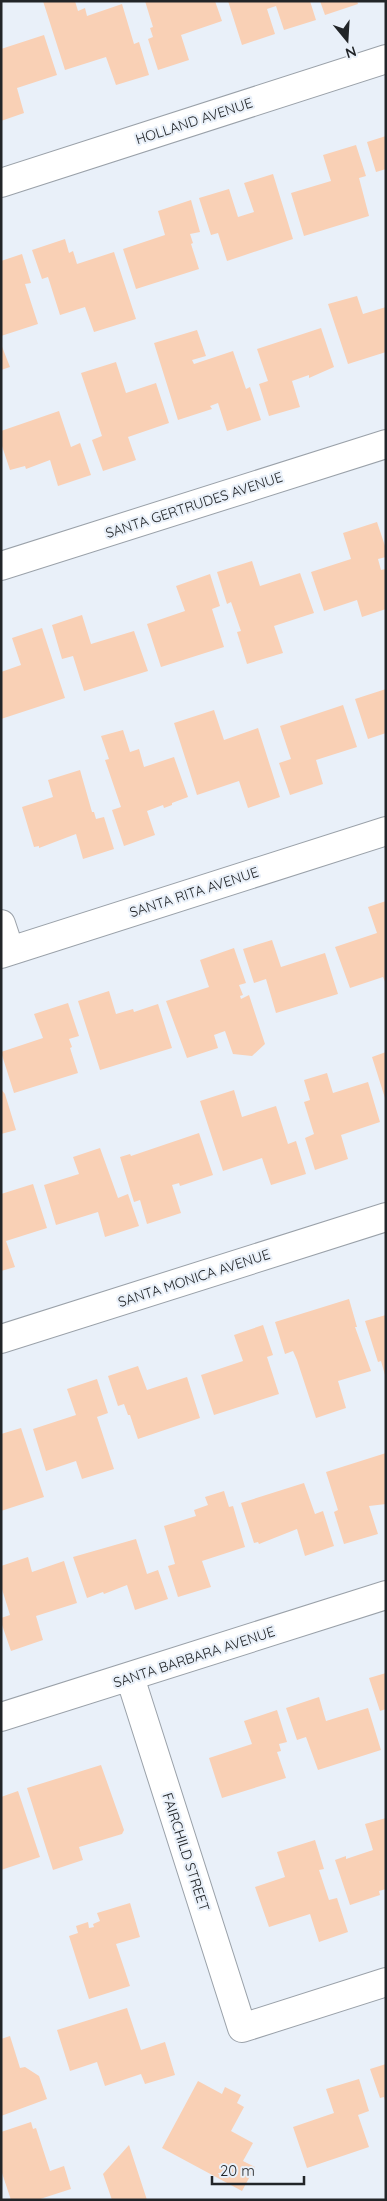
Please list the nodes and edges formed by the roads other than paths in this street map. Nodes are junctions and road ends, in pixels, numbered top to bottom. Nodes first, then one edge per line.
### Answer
1 (386, 59) edge
2 (1, 183) edge
3 (386, 444) edge
4 (1, 566) edge
5 (386, 831) edge
6 (1, 924) edge
7 (6, 952) edge
8 (386, 1216) edge
9 (1, 1339) edge
10 (386, 1596) edge
11 (130, 1677) junction
12 (1, 1717) edge
13 (386, 1982) edge

1 - 2 street, HOLLAND AVENUE
3 - 4 street, SANTA GERTRUDES AVENUE
5 - 7 street, SANTA RITA AVENUE
6 - 7 street
8 - 9 street, SANTA MONICA AVENUE
10 - 11 street, SANTA BARBARA AVENUE
11 - 12 street, SANTA BARBARA AVENUE
11 - 13 street, FAIRCHILD STREET

